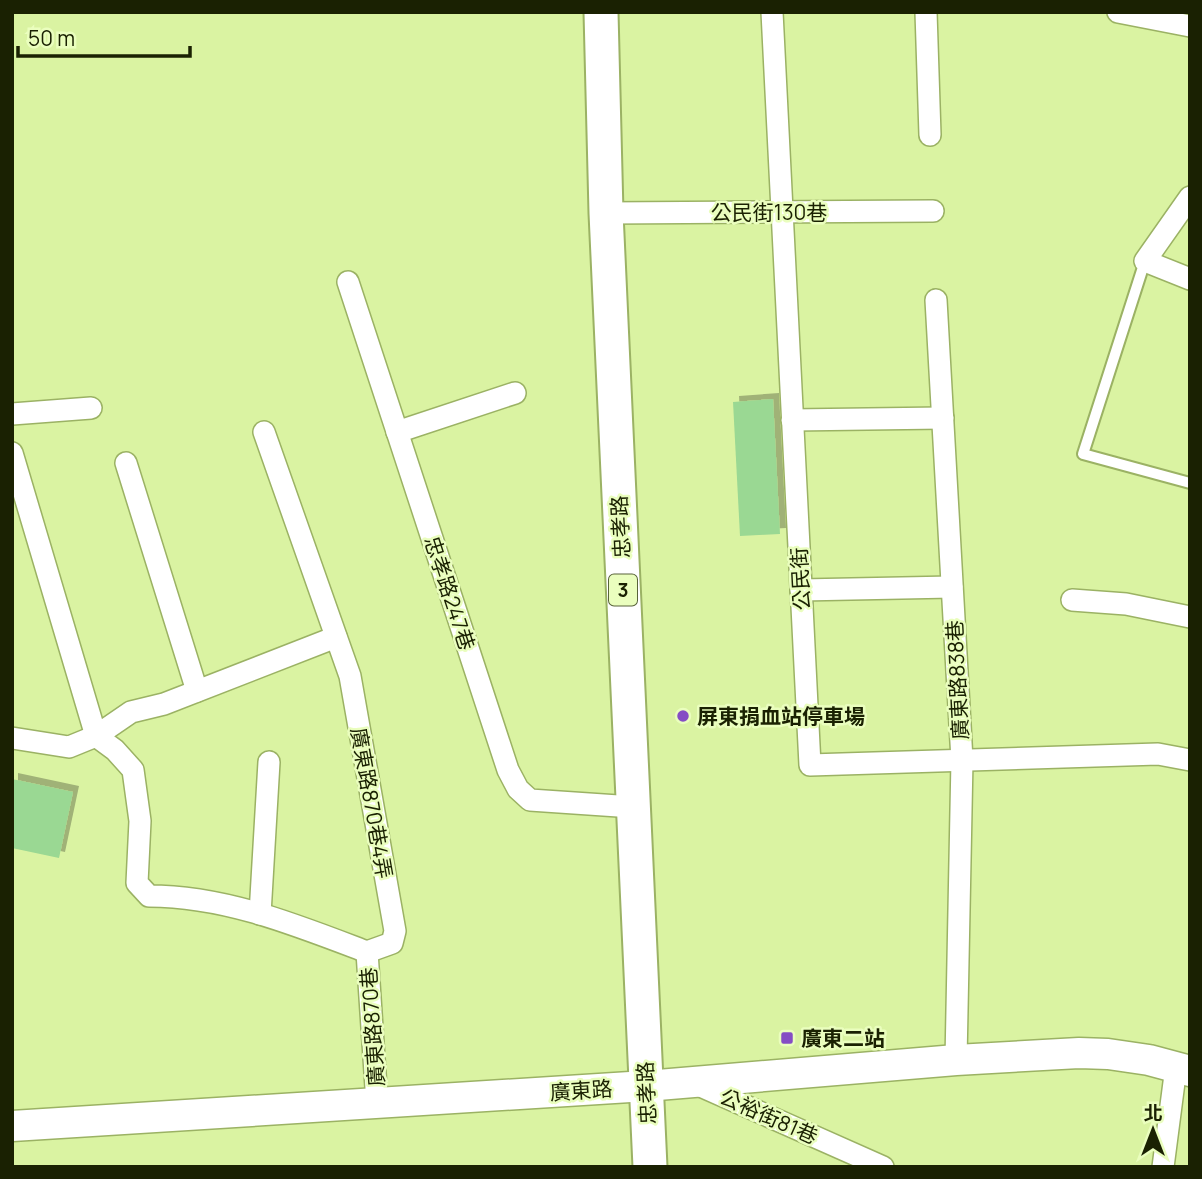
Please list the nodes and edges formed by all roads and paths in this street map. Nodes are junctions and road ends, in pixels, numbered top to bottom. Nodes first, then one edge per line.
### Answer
1 (601, 12) edge
2 (772, 12) edge
3 (926, 12) edge
4 (1118, 12) edge
5 (1190, 26) edge
6 (930, 135) dead end
7 (1190, 197) edge
8 (933, 211) dead end
9 (782, 212) junction
10 (606, 213) junction
11 (1145, 261) junction
12 (1190, 279) edge
13 (348, 282) dead end
14 (936, 300) dead end
15 (515, 393) dead end
16 (91, 408) dead end
17 (12, 414) edge
18 (943, 418) junction
19 (792, 420) junction
20 (264, 432) dead end
21 (397, 432) junction
22 (12, 453) edge
23 (126, 463) dead end
24 (1190, 483) edge
25 (20, 505) edge
26 (952, 587) junction
27 (801, 590) junction
28 (1072, 600) dead end
29 (1190, 617) edge
30 (335, 637) junction
31 (197, 691) junction
32 (96, 736) junction
33 (12, 738) edge
34 (962, 760) junction
35 (1190, 760) edge
36 (269, 762) dead end
37 (633, 807) junction
38 (260, 914) junction
39 (367, 951) junction
40 (956, 1060) junction
41 (1183, 1069) edge
42 (694, 1083) junction
43 (646, 1086) junction
44 (377, 1103) junction
45 (12, 1126) edge
46 (650, 1167) edge
47 (883, 1167) edge
48 (1164, 1167) edge

1 - 10 main road, 忠孝路 / 3
2 - 9 street, 公民街
3 - 6 street
4 - 5 street
7 - 11 street
8 - 9 street, 公民街130巷
9 - 10 street, 公民街130巷
9 - 19 street, 公民街
10 - 37 main road, 忠孝路 / 3
11 - 12 street
11 - 24 lane
13 - 21 street, 忠孝路247巷
14 - 18 street, 廣東路838巷
15 - 21 street
16 - 17 street
18 - 19 street
18 - 26 street, 廣東路838巷
19 - 27 street, 公民街
20 - 30 street, 廣東路870巷4弄
21 - 37 street, 忠孝路247巷
22 - 25 street
23 - 31 street
25 - 32 street
26 - 27 street
26 - 34 street, 廣東路838巷
27 - 34 street, 公民街
28 - 29 street
30 - 31 street
30 - 39 street, 廣東路870巷4弄
31 - 32 street
32 - 33 street
32 - 38 street
34 - 35 street, 公民街
34 - 40 street, 廣東路838巷
36 - 38 street
37 - 43 main road, 忠孝路 / 3
38 - 39 street
39 - 44 street, 廣東路870巷
40 - 41 street, 廣東路
40 - 42 street, 廣東路
41 - 48 street
42 - 43 street, 廣東路
42 - 47 street, 公裕街81巷
43 - 44 street, 廣東路
43 - 46 main road, 忠孝路 / 3
44 - 45 street, 廣東路

